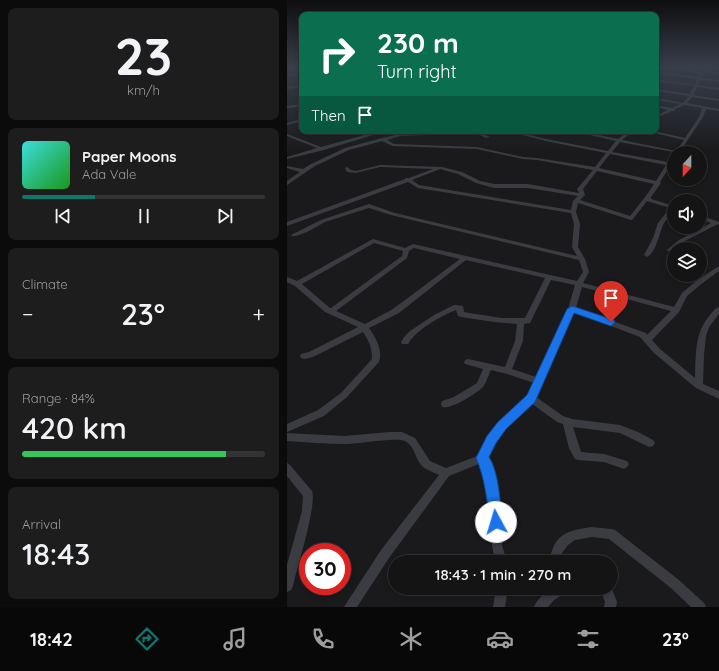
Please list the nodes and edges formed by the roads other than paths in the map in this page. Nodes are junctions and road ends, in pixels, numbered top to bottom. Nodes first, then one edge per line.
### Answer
1 (687, 95) edge
2 (691, 96) junction
3 (659, 100) edge
4 (719, 100) edge
5 (299, 104) edge
6 (684, 104) junction
7 (287, 106) edge
8 (659, 107) edge
9 (704, 108) junction
10 (674, 110) junction
11 (719, 110) edge
12 (659, 116) edge
13 (299, 121) edge
14 (287, 124) edge
15 (659, 133) edge
16 (362, 134) edge
17 (371, 134) edge
18 (427, 134) edge
19 (479, 134) edge
20 (523, 134) edge
21 (589, 134) edge
22 (627, 134) edge
23 (287, 135) edge
24 (365, 136) junction
25 (488, 138) dead end
26 (382, 139) junction
27 (686, 139) junction
28 (619, 140) junction
29 (338, 144) junction
30 (681, 146) edge
31 (322, 149) junction
32 (347, 149) junction
33 (667, 152) edge
34 (609, 153) junction
35 (287, 158) edge
36 (667, 164) edge
37 (667, 166) edge
38 (287, 168) edge
39 (347, 168) dead end
40 (442, 168) junction
41 (596, 170) junction
42 (304, 171) junction
43 (407, 179) junction
44 (287, 183) edge
45 (658, 183) junction
46 (582, 195) junction
47 (648, 197) junction
48 (576, 201) junction
49 (667, 206) edge
50 (573, 212) junction
51 (667, 216) edge
52 (707, 219) edge
53 (717, 223) edge
54 (287, 224) edge
55 (294, 235) dead end
56 (680, 242) edge
57 (406, 250) junction
58 (647, 255) dead end
59 (465, 258) junction
60 (582, 259) junction
61 (719, 268) edge
62 (548, 278) junction
63 (287, 279) edge
64 (297, 284) junction
65 (579, 284) junction
66 (572, 309) junction
67 (719, 309) edge
68 (328, 310) junction
69 (676, 310) junction
70 (519, 321) junction
71 (364, 327) junction
72 (647, 340) junction
73 (405, 342) dead end
74 (304, 356) dead end
75 (468, 362) dead end
76 (488, 367) junction
77 (507, 371) junction
78 (539, 382) junction
79 (699, 386) junction
80 (719, 395) edge
81 (531, 398) junction
82 (445, 404) dead end
83 (567, 421) junction
84 (287, 428) edge
85 (287, 437) edge
86 (650, 444) dead end
87 (483, 458) junction
88 (624, 464) dead end
89 (287, 468) edge
90 (446, 473) junction
91 (499, 555) edge
92 (556, 555) edge
93 (287, 586) edge
94 (501, 595) edge
95 (549, 595) edge
96 (608, 595) edge
97 (349, 607) edge
98 (499, 607) edge
99 (540, 607) edge
100 (610, 607) edge
101 (700, 607) edge

1 - 2 street
2 - 4 street
2 - 6 street
3 - 6 street
5 - 7 street
6 - 9 street
6 - 10 street
8 - 10 street
9 - 11 street
9 - 27 street
10 - 12 street
13 - 14 street
15 - 27 street
16 - 24 street
17 - 24 street
18 - 26 street
19 - 25 street
20 - 34 street
21 - 28 street
22 - 28 street
23 - 31 street
24 - 29 street
26 - 32 street
26 - 41 street
27 - 30 street
28 - 33 street
28 - 34 street
29 - 31 street
29 - 32 street
31 - 35 street
32 - 42 street
34 - 36 street
34 - 41 street
37 - 45 street
38 - 42 street
39 - 40 street
40 - 43 street
40 - 46 street
41 - 45 street
41 - 46 street
42 - 44 street
43 - 50 street
43 - 54 street
45 - 47 street
46 - 48 street
47 - 48 street
47 - 49 street
48 - 50 street
50 - 60 street
51 - 58 street
52 - 53 street
53 - 56 street
55 - 60 street
57 - 59 street
57 - 64 street
57 - 68 street
59 - 62 street
59 - 71 street
60 - 65 street
61 - 69 street
62 - 65 street
62 - 70 street
63 - 64 street
64 - 68 street
65 - 66 street
65 - 69 street
66 - 72 street
66 - 78 street
67 - 79 street
68 - 71 street
69 - 72 street
70 - 73 street
70 - 77 street
71 - 74 street
71 - 84 street
72 - 79 street
75 - 76 street
76 - 77 street
76 - 82 street
77 - 78 street
78 - 81 street
79 - 80 street
81 - 83 street
81 - 87 street
83 - 86 street
83 - 88 street
85 - 90 street
87 - 90 street
87 - 91 street
89 - 93 street
90 - 97 street
92 - 101 street
94 - 98 street
95 - 99 street
96 - 100 street

